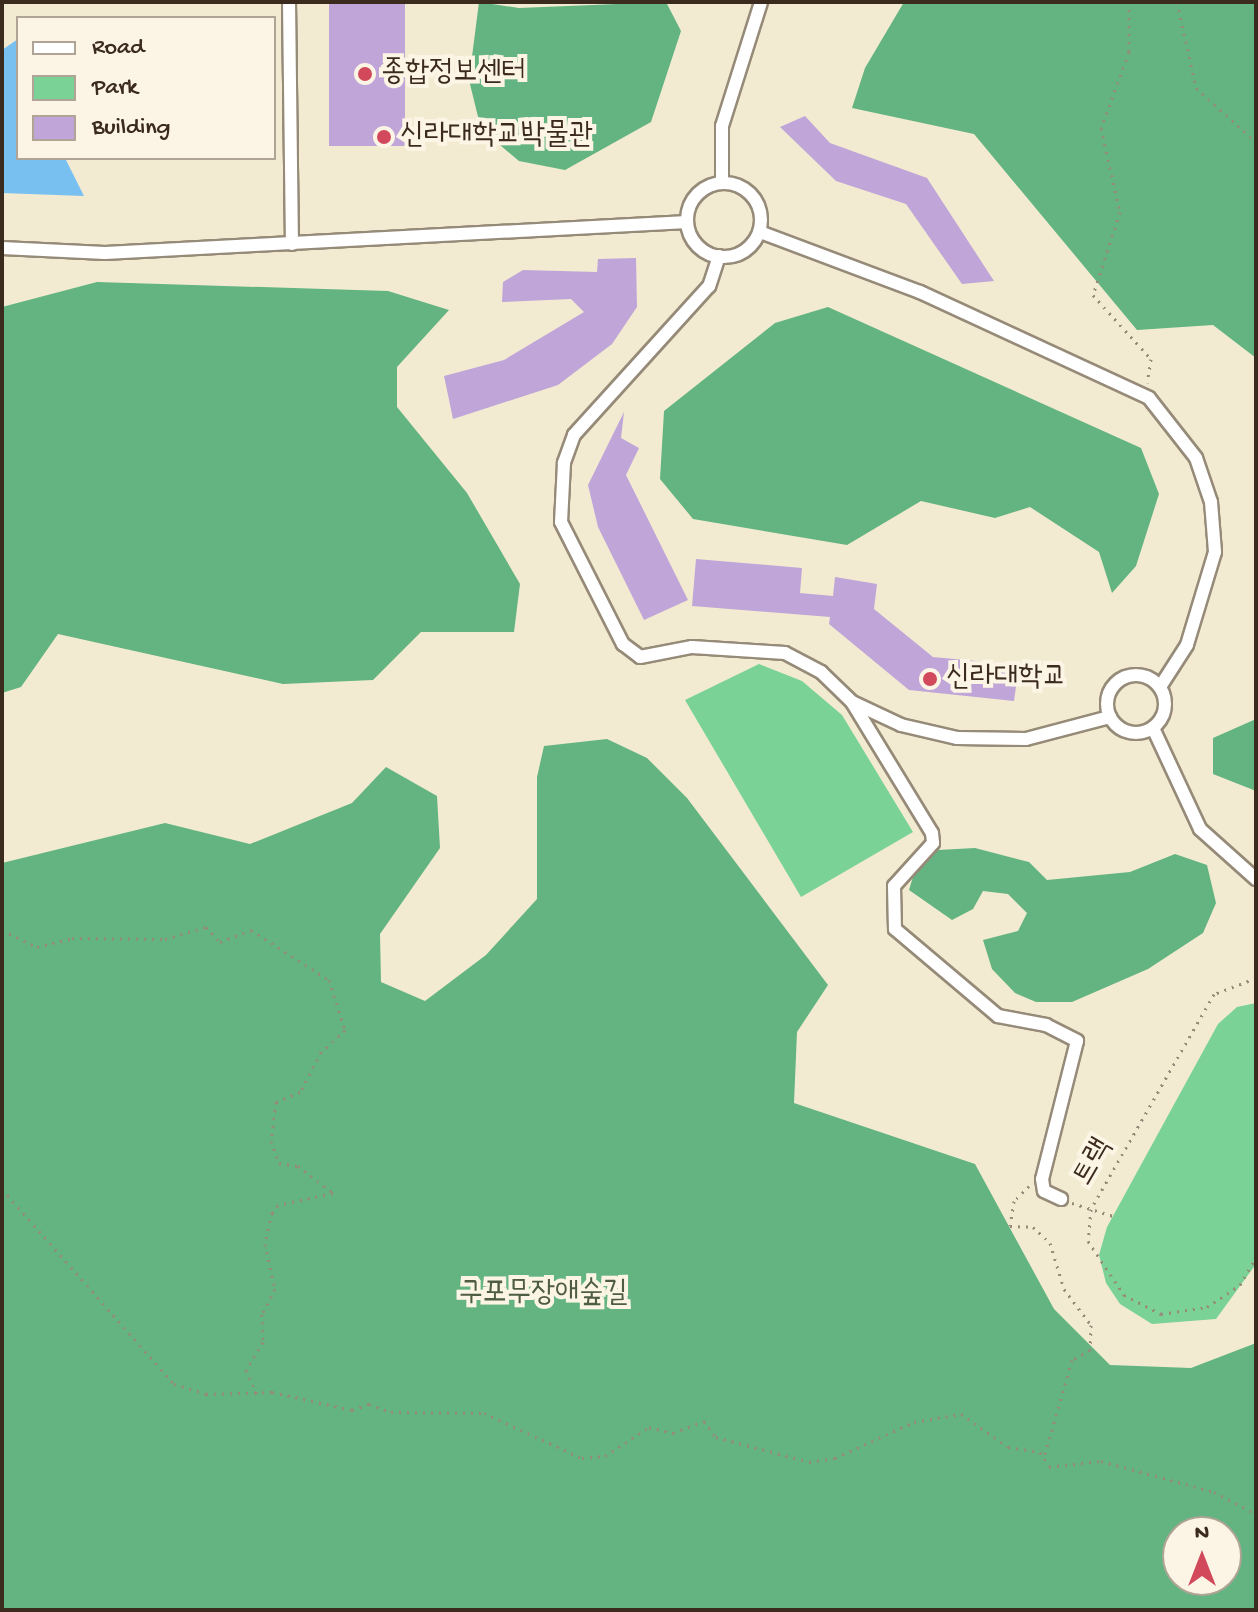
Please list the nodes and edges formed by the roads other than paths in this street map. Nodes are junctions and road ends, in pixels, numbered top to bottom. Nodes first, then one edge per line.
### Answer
1 (289, 2) edge
2 (761, 2) edge
3 (722, 183) junction
4 (687, 222) junction
5 (760, 232) junction
6 (292, 244) junction
7 (2, 248) edge
8 (719, 256) junction
9 (1160, 687) junction
10 (852, 702) junction
11 (1110, 717) junction
12 (1153, 728) junction
13 (1256, 879) edge
14 (1061, 1199) road end

1 - 6 street
2 - 3 street
3 - 4 street
3 - 5 street
4 - 6 street
4 - 8 street
5 - 8 street
5 - 9 street
6 - 7 street
8 - 10 street
9 - 11 street
9 - 12 street
10 - 11 street
10 - 14 street
11 - 12 street
12 - 13 street

